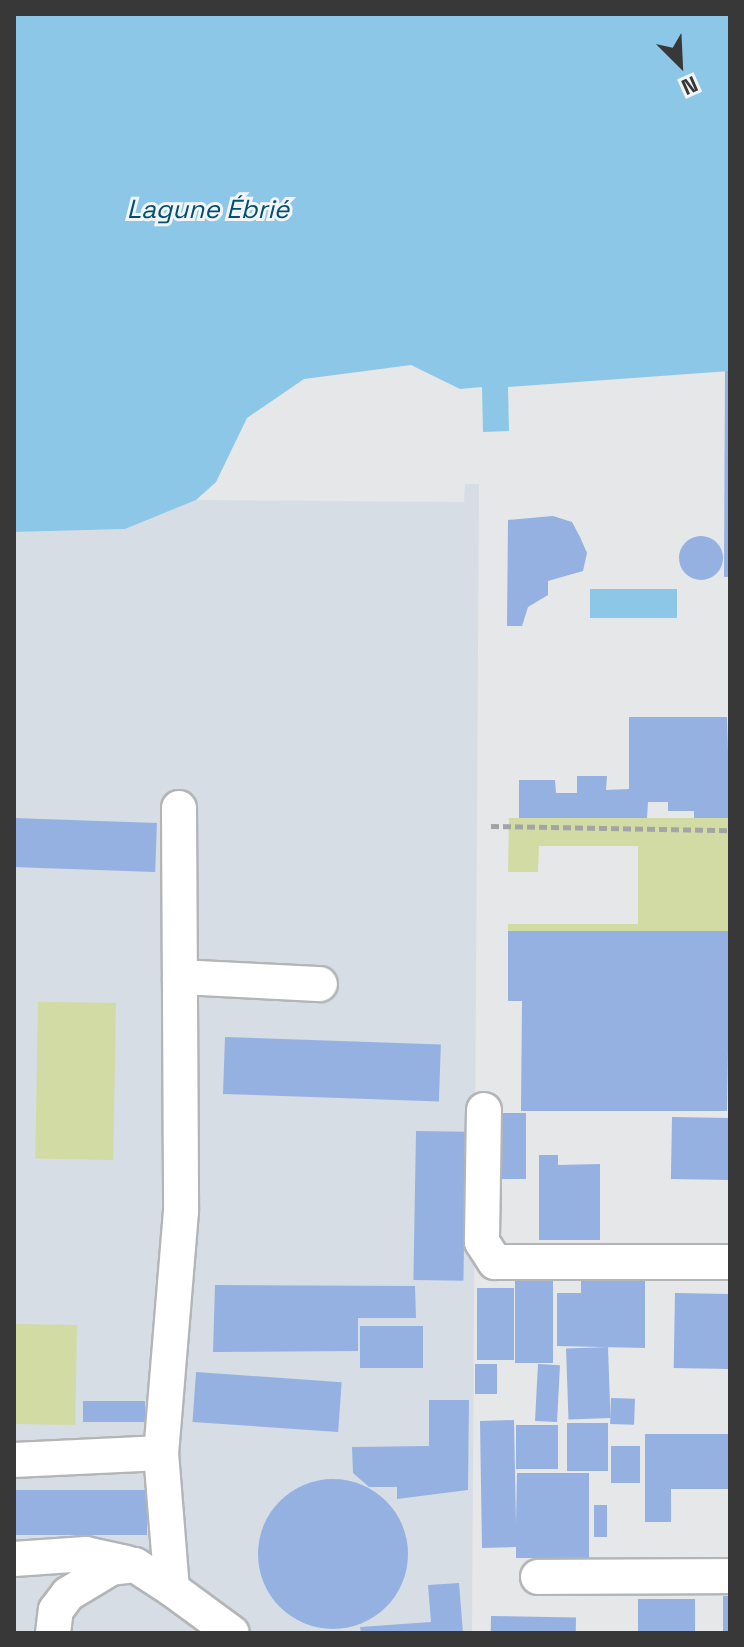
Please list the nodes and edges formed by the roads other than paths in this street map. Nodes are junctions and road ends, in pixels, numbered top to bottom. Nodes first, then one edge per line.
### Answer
1 (179, 808) dead end
2 (180, 977) junction
3 (320, 984) dead end
4 (484, 1110) dead end
5 (730, 1262) edge
6 (161, 1453) junction
7 (14, 1460) edge
8 (14, 1559) edge
9 (135, 1565) junction
10 (730, 1576) edge
11 (538, 1577) dead end
12 (172, 1589) junction
13 (53, 1633) edge
14 (232, 1633) edge

1 - 2 street
2 - 3 street
2 - 6 street
4 - 5 street
6 - 7 street
6 - 12 street
8 - 9 street
9 - 12 street
9 - 13 street
10 - 11 street
12 - 14 street

